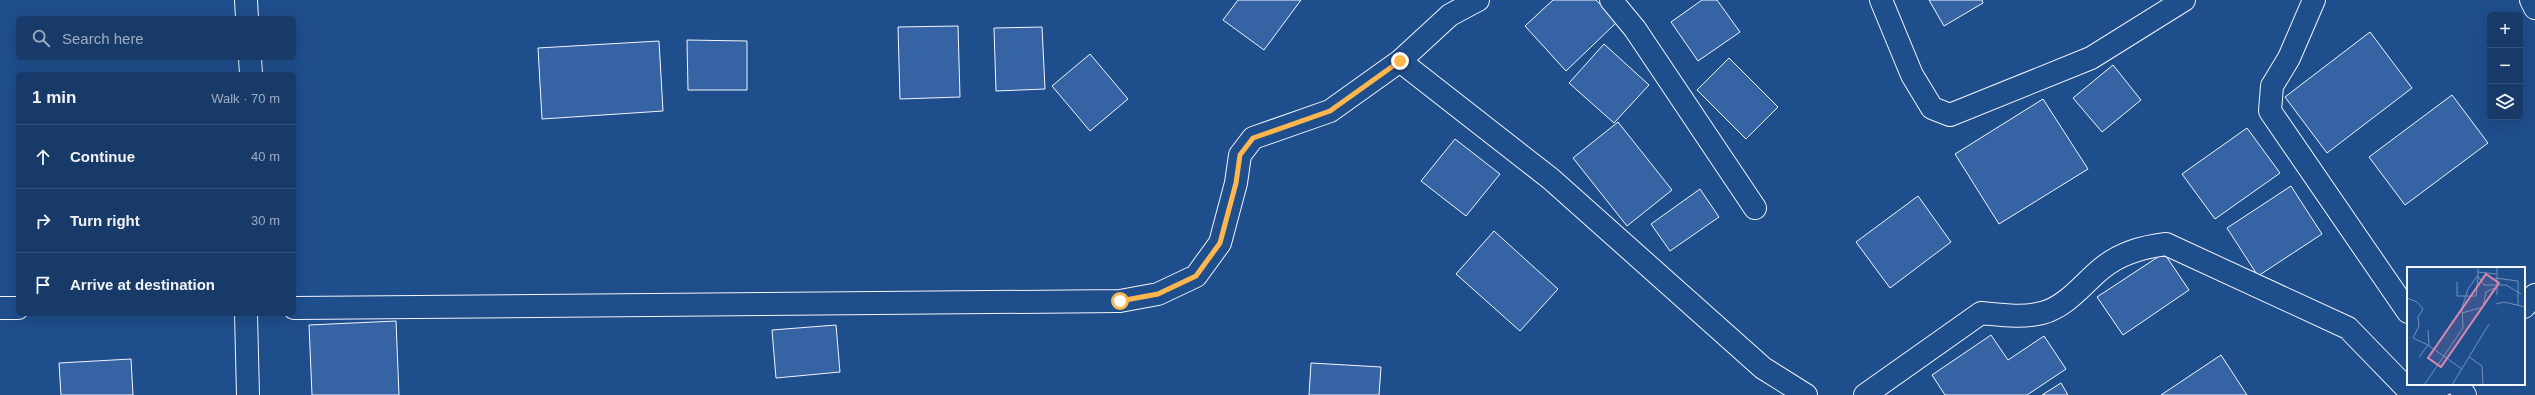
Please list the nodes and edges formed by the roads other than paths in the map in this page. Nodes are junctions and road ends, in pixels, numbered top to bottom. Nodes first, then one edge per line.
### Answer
1 (246, 0) edge
2 (1478, 0) edge
3 (1611, 0) edge
4 (1881, 0) edge
5 (2184, 0) edge
6 (2314, 0) edge
7 (2531, 0) edge
8 (2535, 8) edge
9 (247, 16) edge
10 (250, 60) edge
11 (1400, 61) junction
12 (251, 72) edge
13 (1755, 208) dead end
14 (2535, 296) edge
15 (2525, 306) edge
16 (0, 308) edge
17 (16, 308) edge
18 (296, 308) edge
19 (2407, 311) edge
20 (246, 316) edge
21 (2442, 385) edge
22 (2458, 385) edge
23 (248, 395) edge
24 (1806, 395) edge
25 (1865, 395) edge
26 (2413, 395) edge
27 (2426, 395) edge
28 (2465, 395) edge

1 - 9 street
2 - 11 street
3 - 13 street
4 - 5 street
6 - 19 street
7 - 8 street
10 - 12 street
11 - 18 street
11 - 24 street
14 - 15 street
16 - 17 street
20 - 23 street
21 - 27 street
22 - 28 street
25 - 26 street

